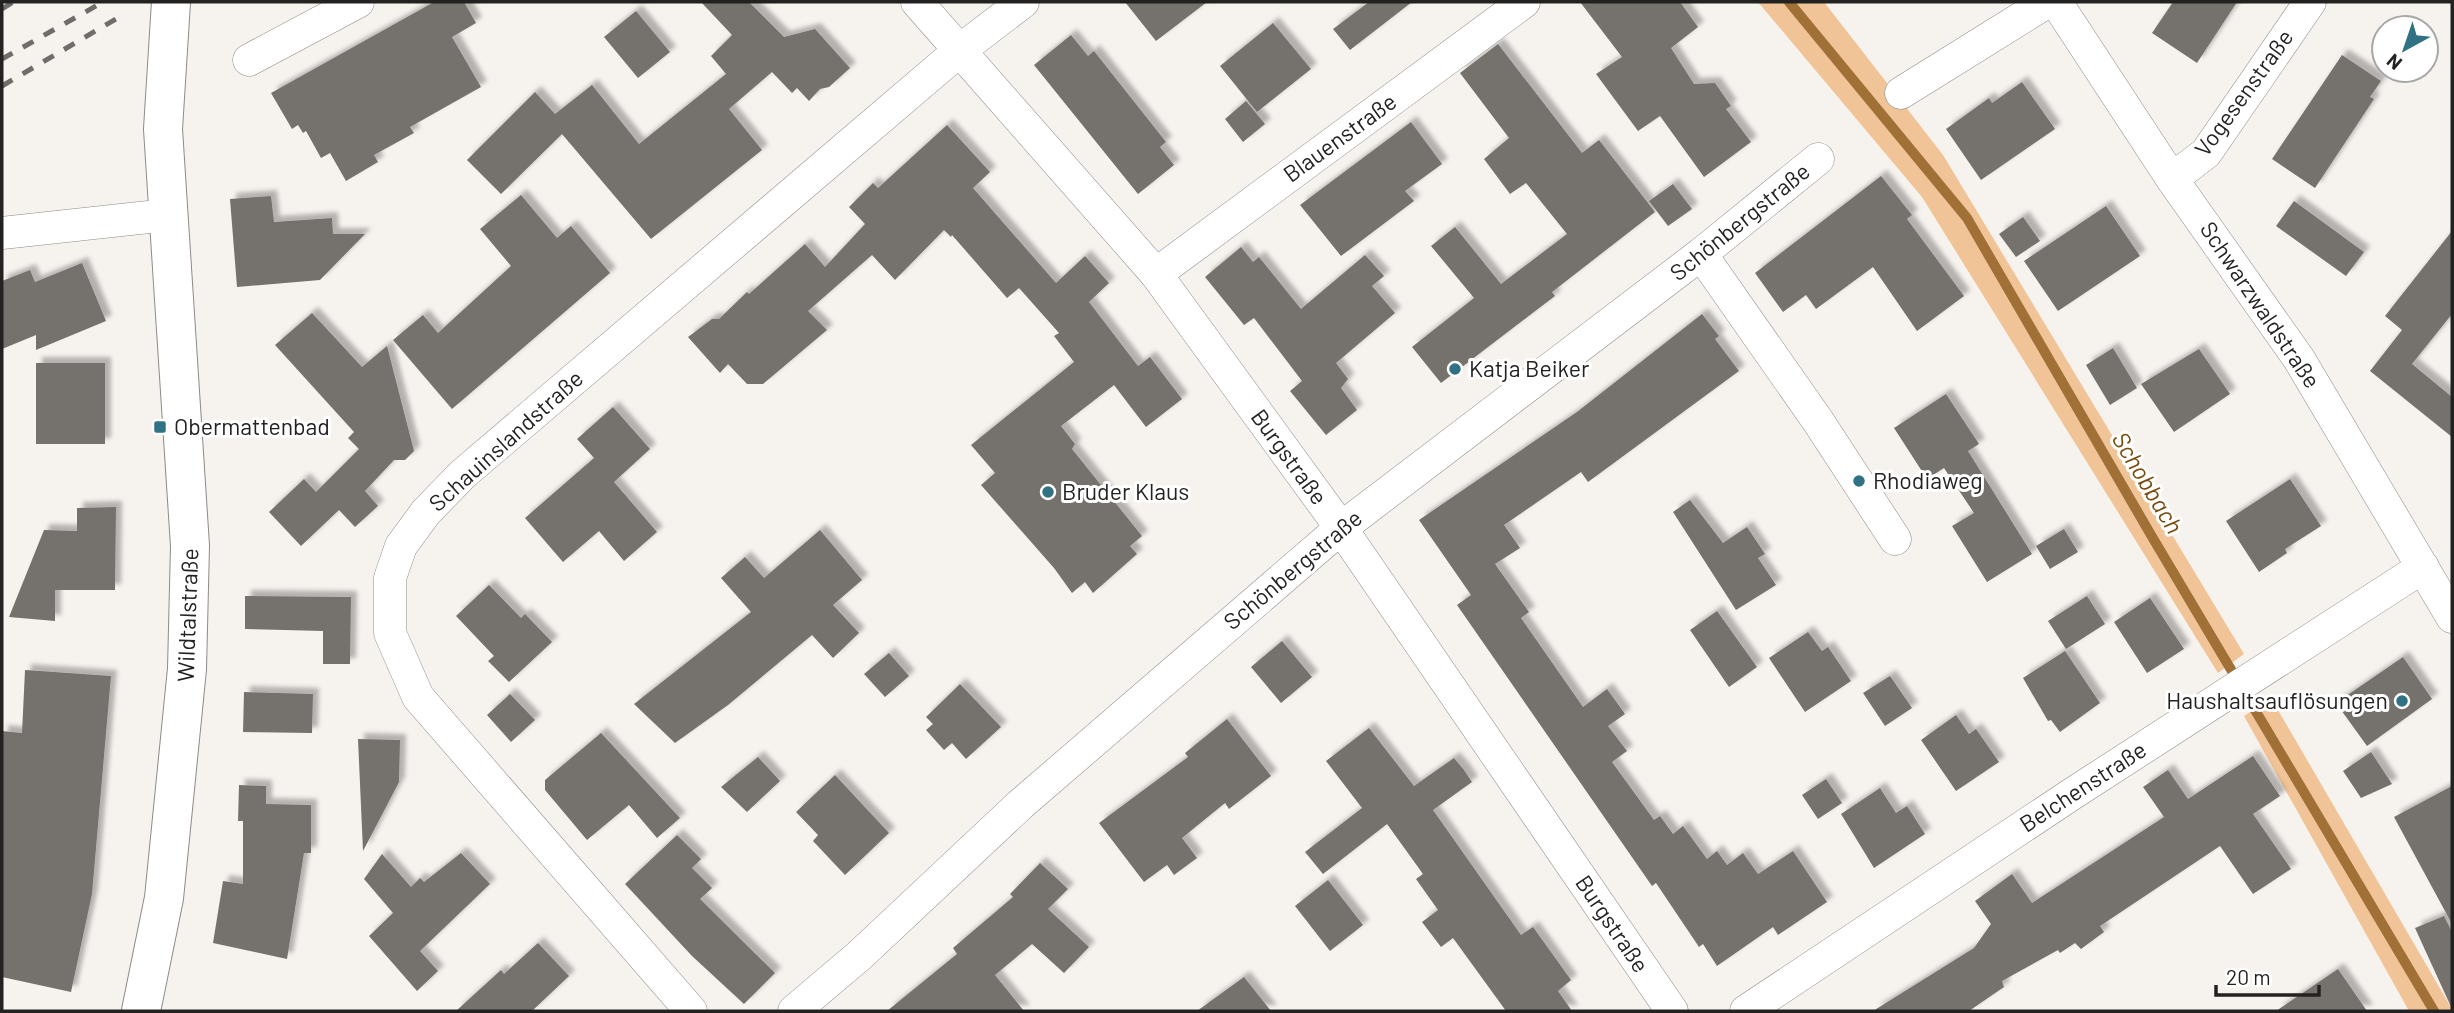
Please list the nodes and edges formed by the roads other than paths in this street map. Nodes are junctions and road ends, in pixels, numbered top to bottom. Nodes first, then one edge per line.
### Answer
1 (171, 2) edge
2 (358, 2) edge
3 (917, 2) edge
4 (1023, 2) edge
5 (1524, 2) edge
6 (2047, 2) edge
7 (2056, 2) edge
8 (2310, 2) edge
9 (959, 51) junction
10 (250, 60) dead end
11 (1901, 93) dead end
12 (1818, 159) dead end
13 (2172, 179) junction
14 (167, 215) junction
15 (2, 233) edge
16 (1701, 254) junction
17 (1156, 274) junction
18 (1341, 528) junction
19 (1895, 539) dead end
20 (2423, 567) junction
21 (2452, 617) edge
22 (141, 1011) edge
23 (691, 1011) edge
24 (794, 1011) edge
25 (1672, 1011) edge
26 (1746, 1011) edge

1 - 14 street, Wildtalstraße
2 - 10 street
3 - 9 street, Burgstraße
4 - 9 street
5 - 17 street, Blauenstraße
6 - 11 street
7 - 13 street, Schwarzwaldstraße
8 - 13 street, Vogesenstraße
9 - 17 street, Burgstraße
9 - 23 street, Schauinslandstraße
12 - 16 street, Schönbergstraße
13 - 20 street, Schwarzwaldstraße
14 - 15 street
14 - 22 street, Wildtalstraße
16 - 18 street, Schönbergstraße
16 - 19 street
17 - 18 street, Burgstraße
18 - 24 street, Schönbergstraße
18 - 25 street, Burgstraße
20 - 21 street, Schwarzwaldstraße
20 - 26 street, Belchenstraße

